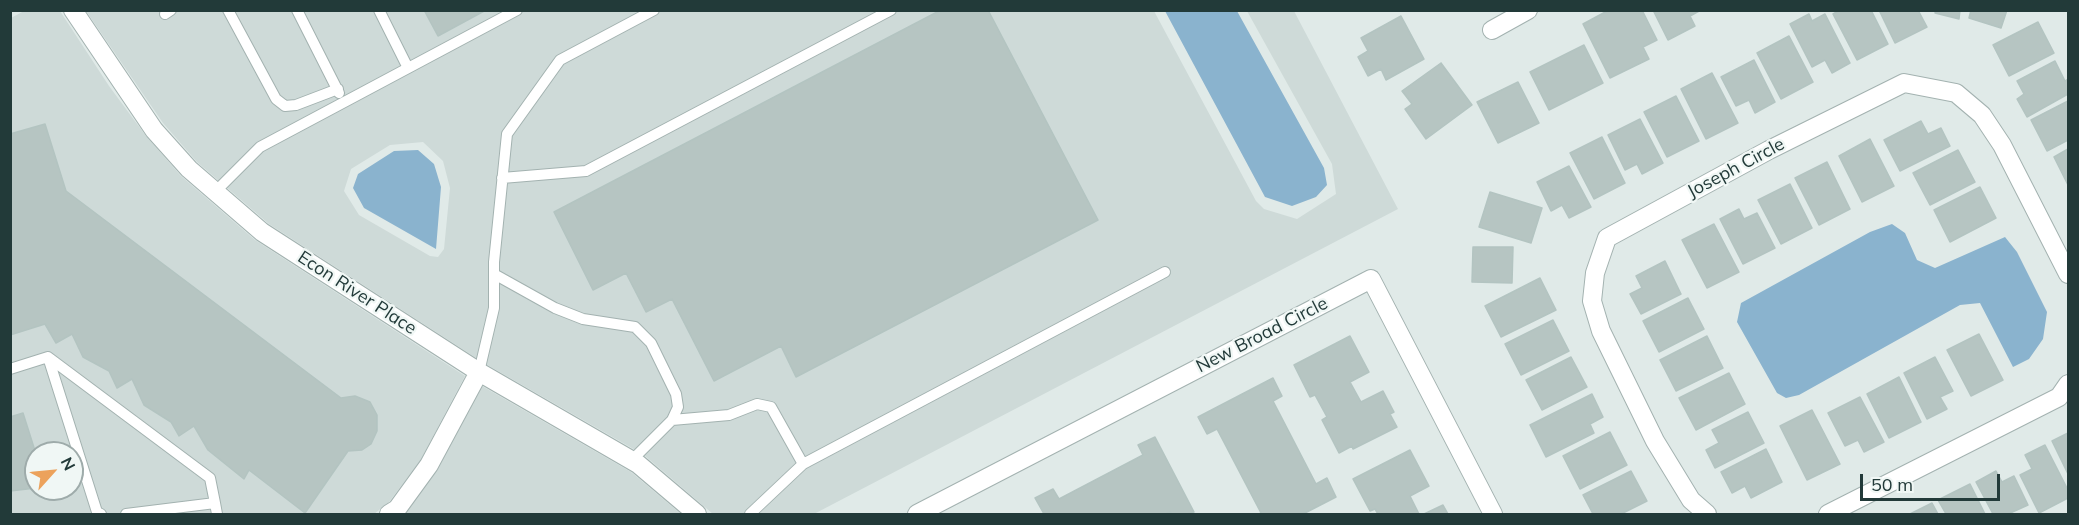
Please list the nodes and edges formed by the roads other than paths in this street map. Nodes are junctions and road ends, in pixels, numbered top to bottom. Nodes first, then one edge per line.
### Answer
1 (73, 10) edge
2 (228, 10) edge
3 (297, 10) edge
4 (379, 10) edge
5 (517, 10) edge
6 (654, 10) edge
7 (891, 10) edge
8 (1528, 10) edge
9 (1492, 30) dead end
10 (408, 68) junction
11 (338, 89) junction
12 (343, 103) junction
13 (502, 178) junction
14 (214, 192) junction
15 (1165, 272) dead end
16 (494, 274) junction
17 (2068, 274) edge
18 (48, 357) junction
19 (10, 369) edge
20 (479, 372) junction
21 (2068, 384) edge
22 (672, 420) junction
23 (632, 460) junction
24 (803, 464) junction
25 (216, 509) edge
26 (101, 514) edge
27 (126, 514) edge
28 (389, 514) edge
29 (697, 514) edge
30 (750, 514) edge
31 (918, 514) edge
32 (1493, 514) edge
33 (1707, 514) edge
34 (1828, 514) edge

1 - 14 street, Econ River Place
2 - 11 lane
3 - 11 lane
4 - 10 lane
5 - 10 lane
6 - 13 lane
7 - 13 lane
8 - 9 street
10 - 12 lane
11 - 12 lane
12 - 14 lane
13 - 16 lane
14 - 20 street, Econ River Place
15 - 24 lane
16 - 20 lane
16 - 22 lane
17 - 33 street, Joseph Circle
18 - 19 lane
18 - 25 lane
18 - 26 lane
20 - 23 street, Econ River Place
20 - 28 street
21 - 34 street
22 - 23 lane
22 - 24 lane
23 - 29 street, Econ River Place
24 - 30 lane
25 - 27 lane
31 - 32 street, New Broad Circle

